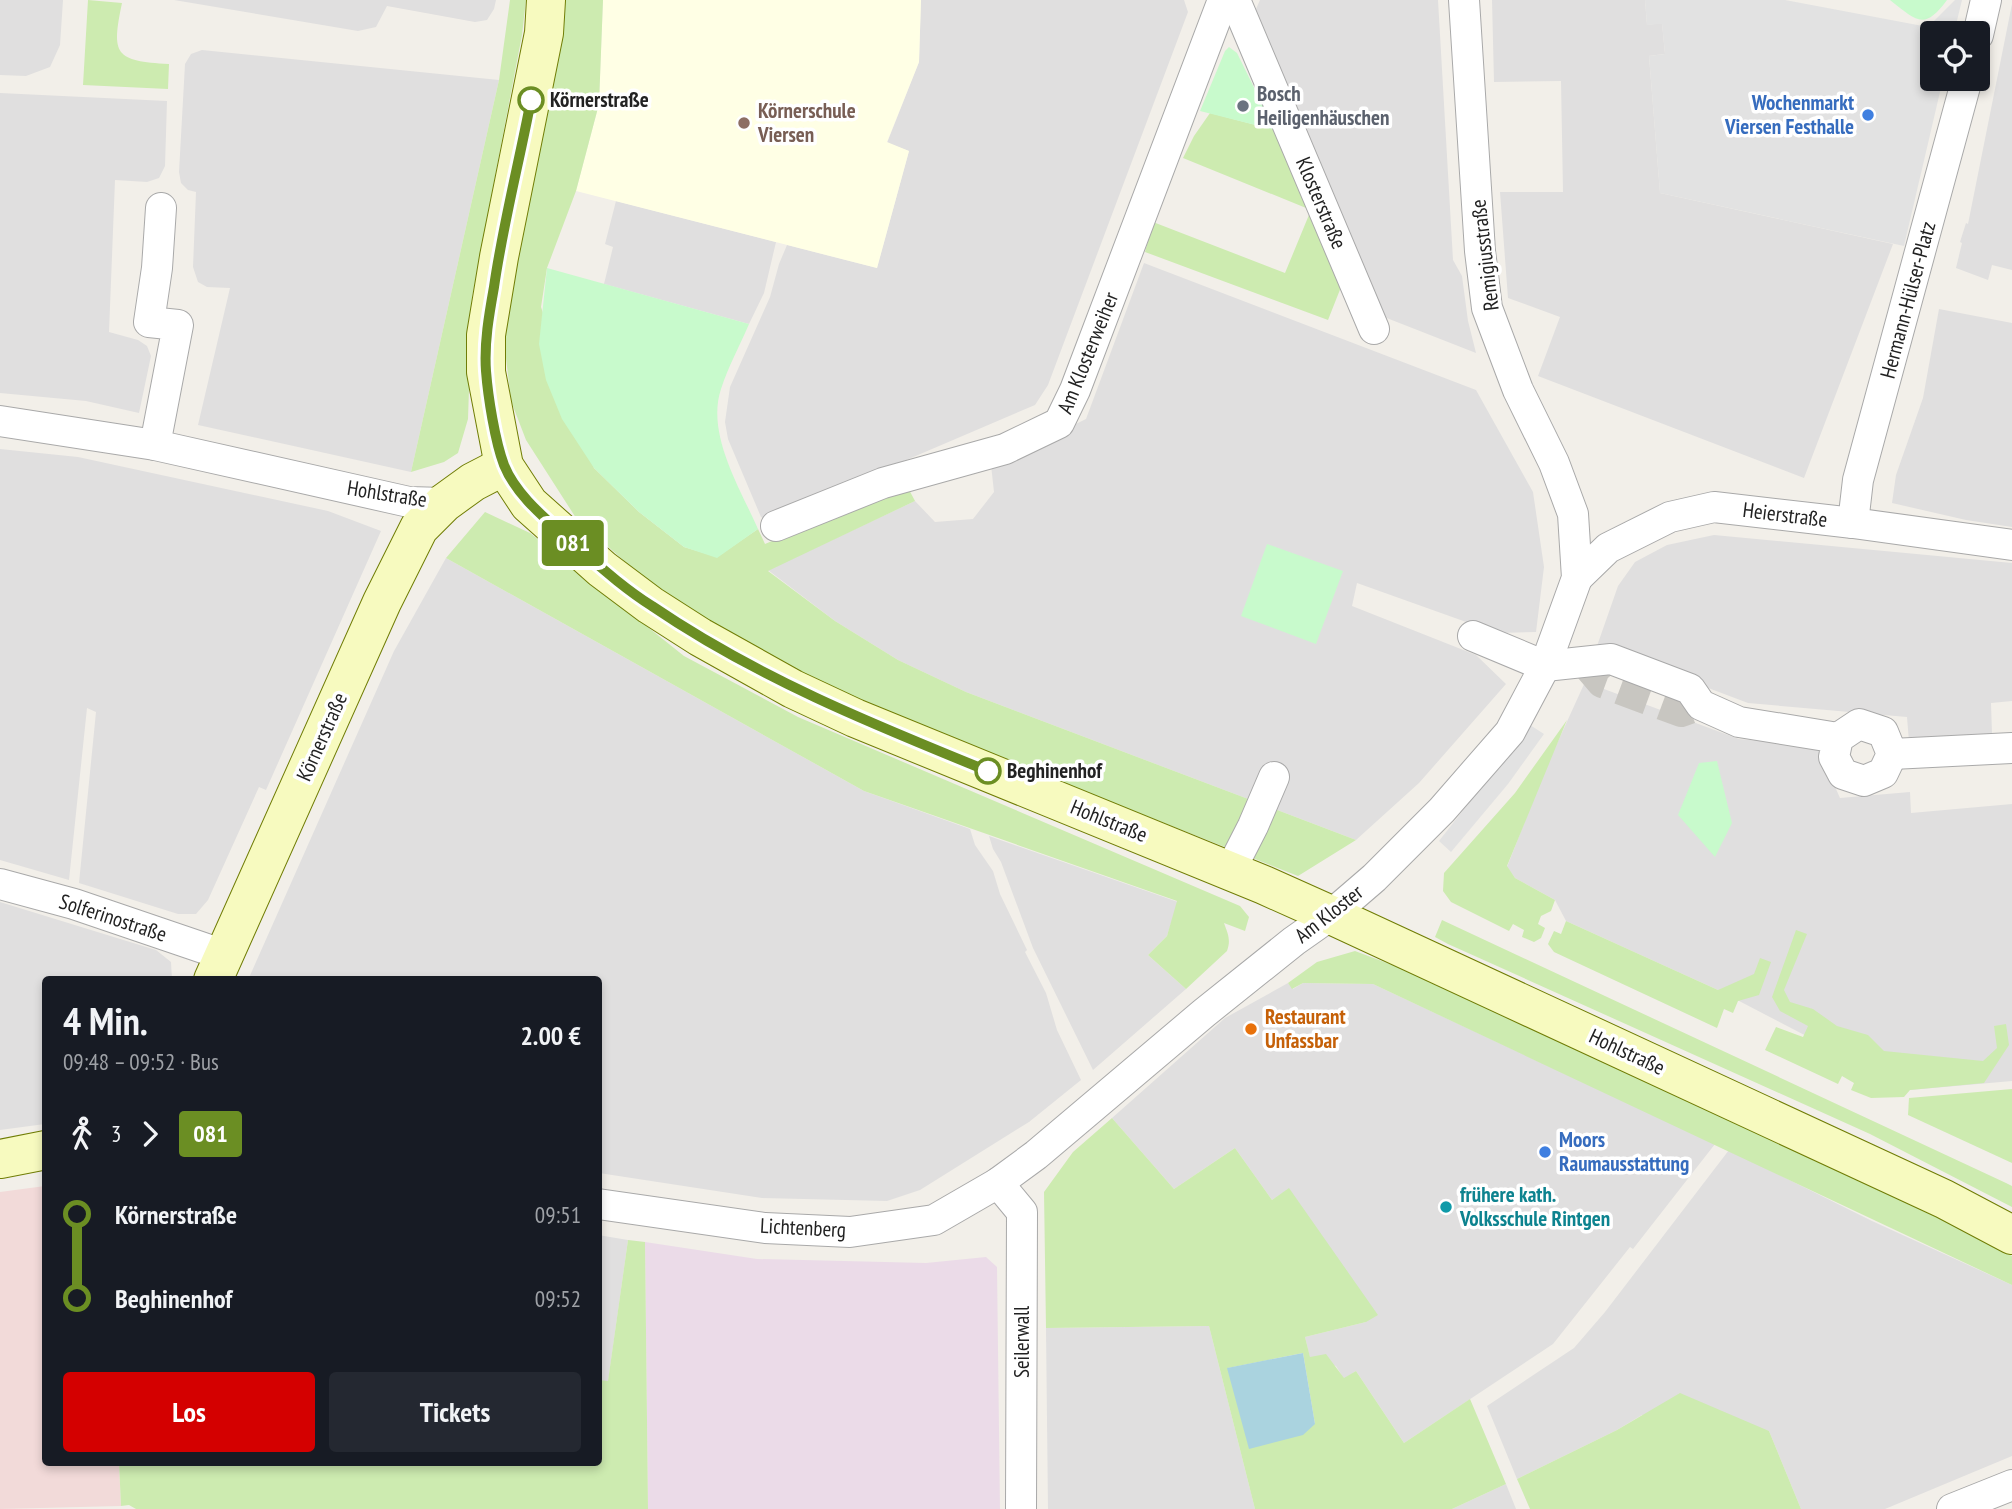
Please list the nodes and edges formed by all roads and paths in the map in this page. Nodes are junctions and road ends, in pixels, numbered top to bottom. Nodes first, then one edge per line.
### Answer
1 (546, 0) edge
2 (1223, 0) edge
3 (1235, 0) edge
4 (1464, 0) edge
5 (1986, 0) edge
6 (1981, 21) edge
7 (1964, 91) edge
8 (160, 208) dead end
9 (1374, 329) dead end
10 (0, 421) edge
11 (155, 445) junction
12 (504, 466) junction
13 (444, 503) junction
14 (1853, 523) junction
15 (776, 526) dead end
16 (2012, 545) edge
17 (1577, 578) junction
18 (1473, 636) dead end
19 (1545, 666) junction
20 (1838, 738) junction
21 (2012, 748) edge
22 (1892, 754) junction
23 (1274, 777) dead end
24 (1230, 871) junction
25 (0, 884) edge
26 (1331, 915) junction
27 (219, 967) edge
28 (42, 1151) edge
29 (0, 1159) edge
30 (998, 1183) junction
31 (602, 1204) edge
32 (2012, 1235) edge
33 (2012, 1485) edge
34 (1021, 1509) edge
35 (1952, 1509) edge

1 - 12 main road
2 - 15 street, Am Klosterweiher
3 - 9 street, Klosterstraße
4 - 17 street, Remigiusstraße
5 - 6 street
7 - 14 street, Hermann-Hülser-Platz
8 - 11 street
10 - 11 street, Hohlstraße
11 - 13 street, Hohlstraße
12 - 13 main road, Hohlstraße
12 - 24 main road, Hohlstraße
13 - 27 main road, Körnerstraße
14 - 16 street, Heierstraße
14 - 17 street, Heierstraße
17 - 19 street, Am Kloster
18 - 19 street
19 - 20 street
19 - 26 street, Am Kloster
20 - 22 street
20 - 22 street
21 - 22 street
23 - 24 street
24 - 26 main road, Hohlstraße
25 - 27 street, Solferinostraße
26 - 30 street, Am Kloster
26 - 32 main road, Hohlstraße
28 - 29 main road
30 - 31 street, Lichtenberg
30 - 34 street, Seilerwall
33 - 35 street

